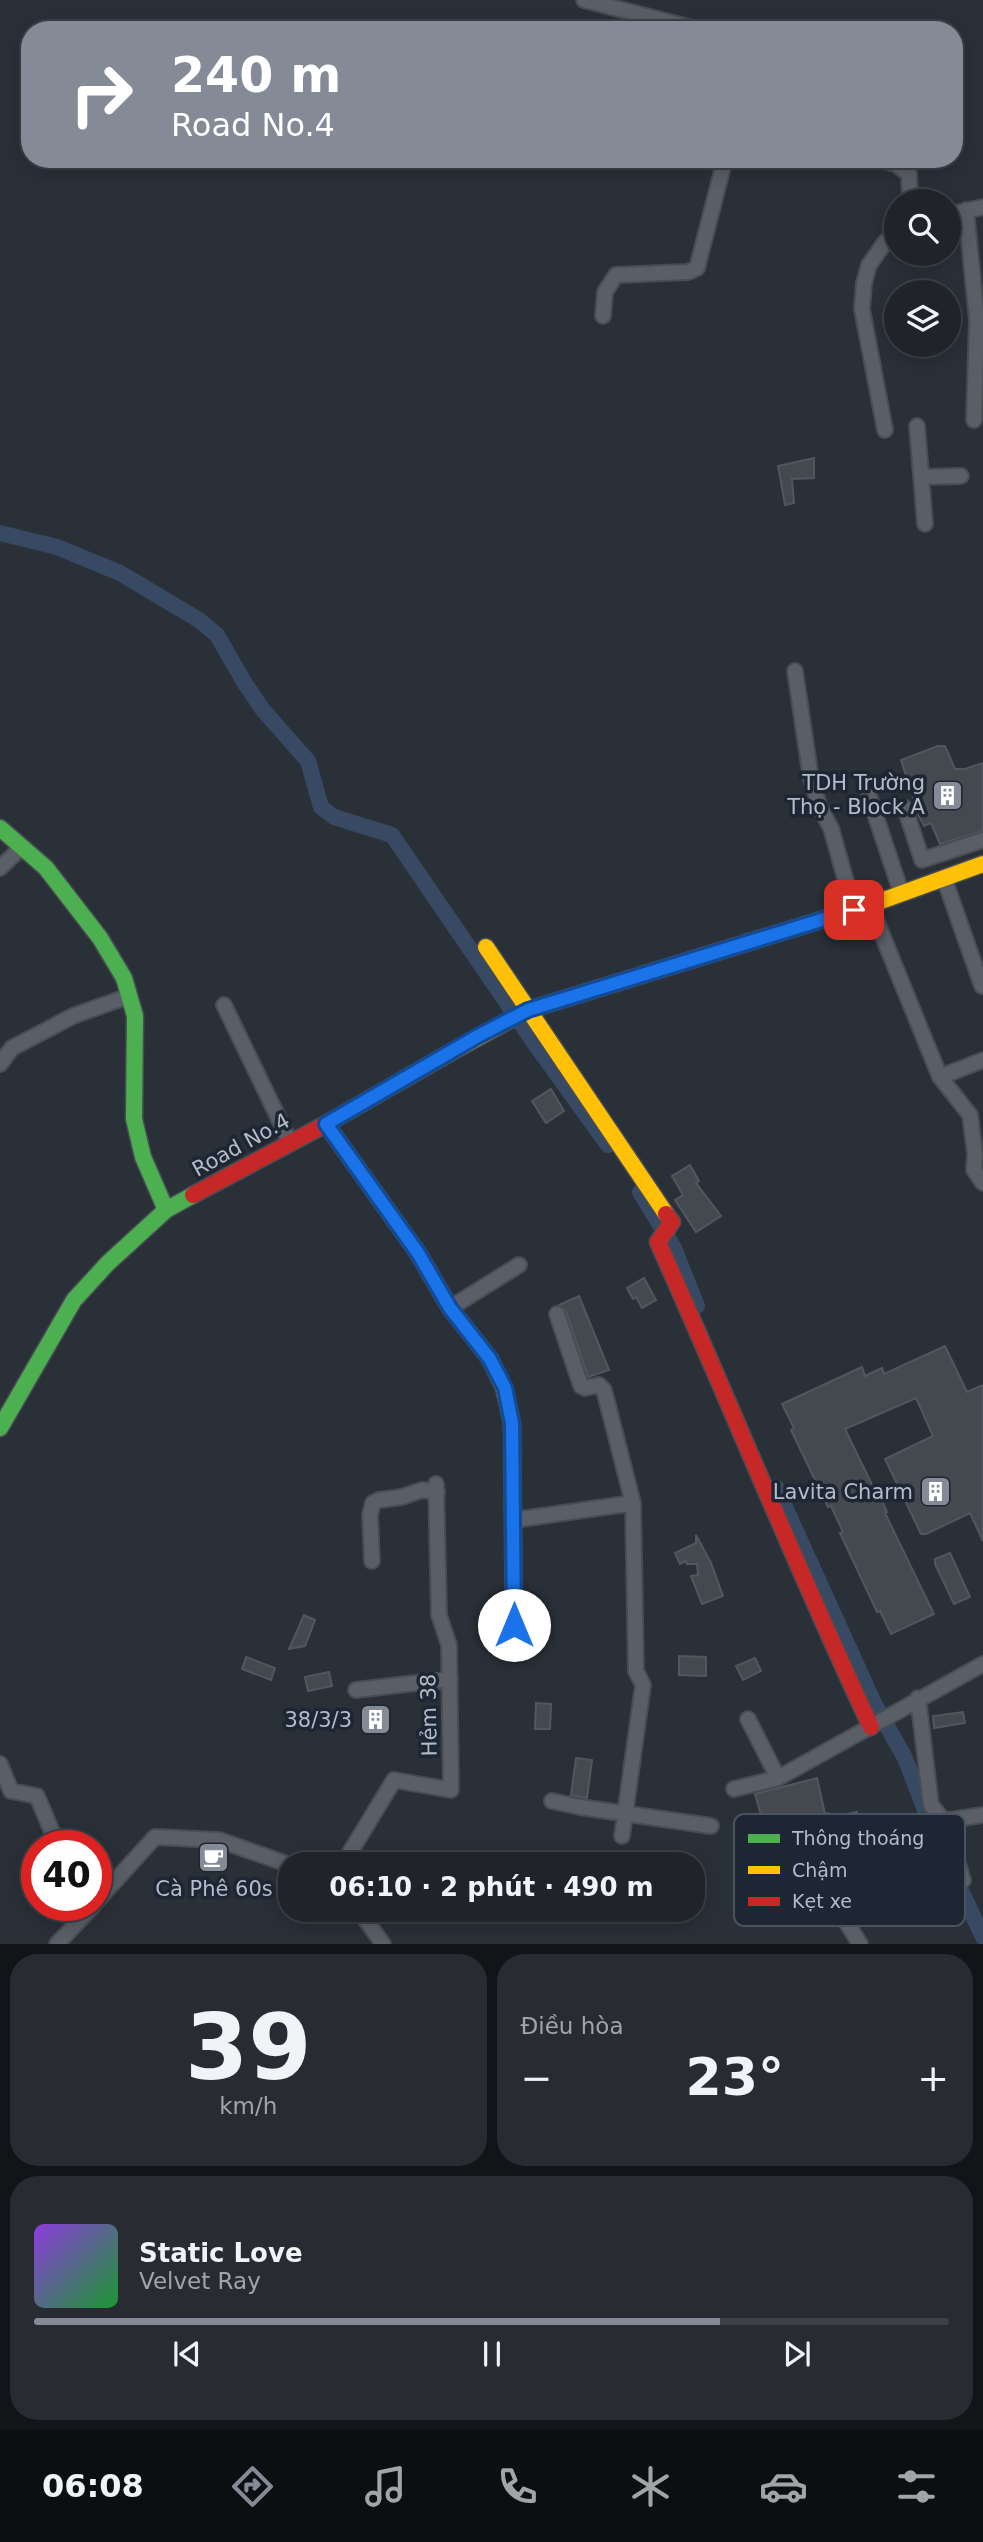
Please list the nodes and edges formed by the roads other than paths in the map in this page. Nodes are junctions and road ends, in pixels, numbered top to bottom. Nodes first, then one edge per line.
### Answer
1 (584, 0) edge
2 (664, 21) edge
3 (723, 168) edge
4 (901, 168) edge
5 (910, 189) edge
6 (983, 206) edge
7 (966, 210) junction
8 (961, 211) edge
9 (884, 245) edge
10 (603, 316) dead end
11 (974, 420) dead end
12 (917, 426) dead end
13 (885, 430) dead end
14 (961, 476) dead end
15 (923, 477) junction
16 (925, 524) dead end
17 (795, 671) dead end
18 (869, 796) dead end
19 (905, 808) dead end
20 (0, 828) edge
21 (983, 840) edge
22 (22, 847) junction
23 (983, 864) edge
24 (0, 868) edge
25 (944, 878) junction
26 (901, 892) junction
27 (870, 905) junction
28 (854, 910) junction
29 (486, 947) dead end
30 (982, 986) edge
31 (129, 996) junction
32 (224, 1005) dead end
33 (528, 1010) junction
34 (983, 1060) edge
35 (0, 1064) edge
36 (940, 1077) junction
37 (326, 1124) junction
38 (290, 1142) junction
39 (983, 1183) edge
40 (166, 1210) junction
41 (519, 1265) dead end
42 (450, 1308) junction
43 (557, 1314) dead end
44 (2, 1420) edge
45 (633, 1503) junction
46 (514, 1520) junction
47 (372, 1561) dead end
48 (514, 1625) dead end
49 (983, 1664) edge
50 (450, 1679) junction
51 (356, 1690) dead end
52 (918, 1698) junction
53 (748, 1719) dead end
54 (871, 1727) junction
55 (0, 1764) edge
56 (778, 1778) junction
57 (734, 1789) dead end
58 (552, 1801) dead end
59 (625, 1814) junction
60 (938, 1814) edge
61 (983, 1815) edge
62 (965, 1818) edge
63 (711, 1826) dead end
64 (51, 1830) edge
65 (622, 1836) dead end
66 (350, 1852) edge
67 (278, 1861) edge
68 (112, 1883) edge
69 (77, 1921) edge
70 (367, 1922) edge
71 (849, 1926) edge
72 (57, 1944) edge
73 (383, 1944) edge
74 (860, 1944) edge

1 - 2 street
3 - 10 street
4 - 5 street
6 - 7 street
7 - 8 street
7 - 11 street
9 - 13 street
12 - 15 street
14 - 15 street
15 - 16 street
17 - 28 street
18 - 26 street
19 - 21 street
20 - 22 street
22 - 24 street
22 - 31 street
23 - 25 street, Road No.4
25 - 26 street, Road No.4
25 - 30 street
26 - 27 street, Road No.4
27 - 28 street, Road No.4
27 - 36 street
28 - 33 street, Road No.4
29 - 33 street
31 - 35 street
31 - 40 street
32 - 38 street
33 - 37 street, Road No.4
33 - 54 street
34 - 36 street
36 - 39 street
37 - 38 street, Road No.4
37 - 42 street
38 - 40 street, Road No.4
40 - 44 street, Road No.4
41 - 42 street
42 - 46 street
43 - 45 street
45 - 46 street
45 - 59 street
46 - 48 street
47 - 50 street, Hẻm 38
49 - 52 street
50 - 51 street
50 - 66 street, Hẻm 38
52 - 54 street
52 - 60 street
53 - 56 street
54 - 56 street
55 - 64 street
56 - 57 street
58 - 59 street
59 - 63 street
59 - 65 street
61 - 62 street
67 - 68 street
69 - 72 street
70 - 73 street
71 - 74 street

